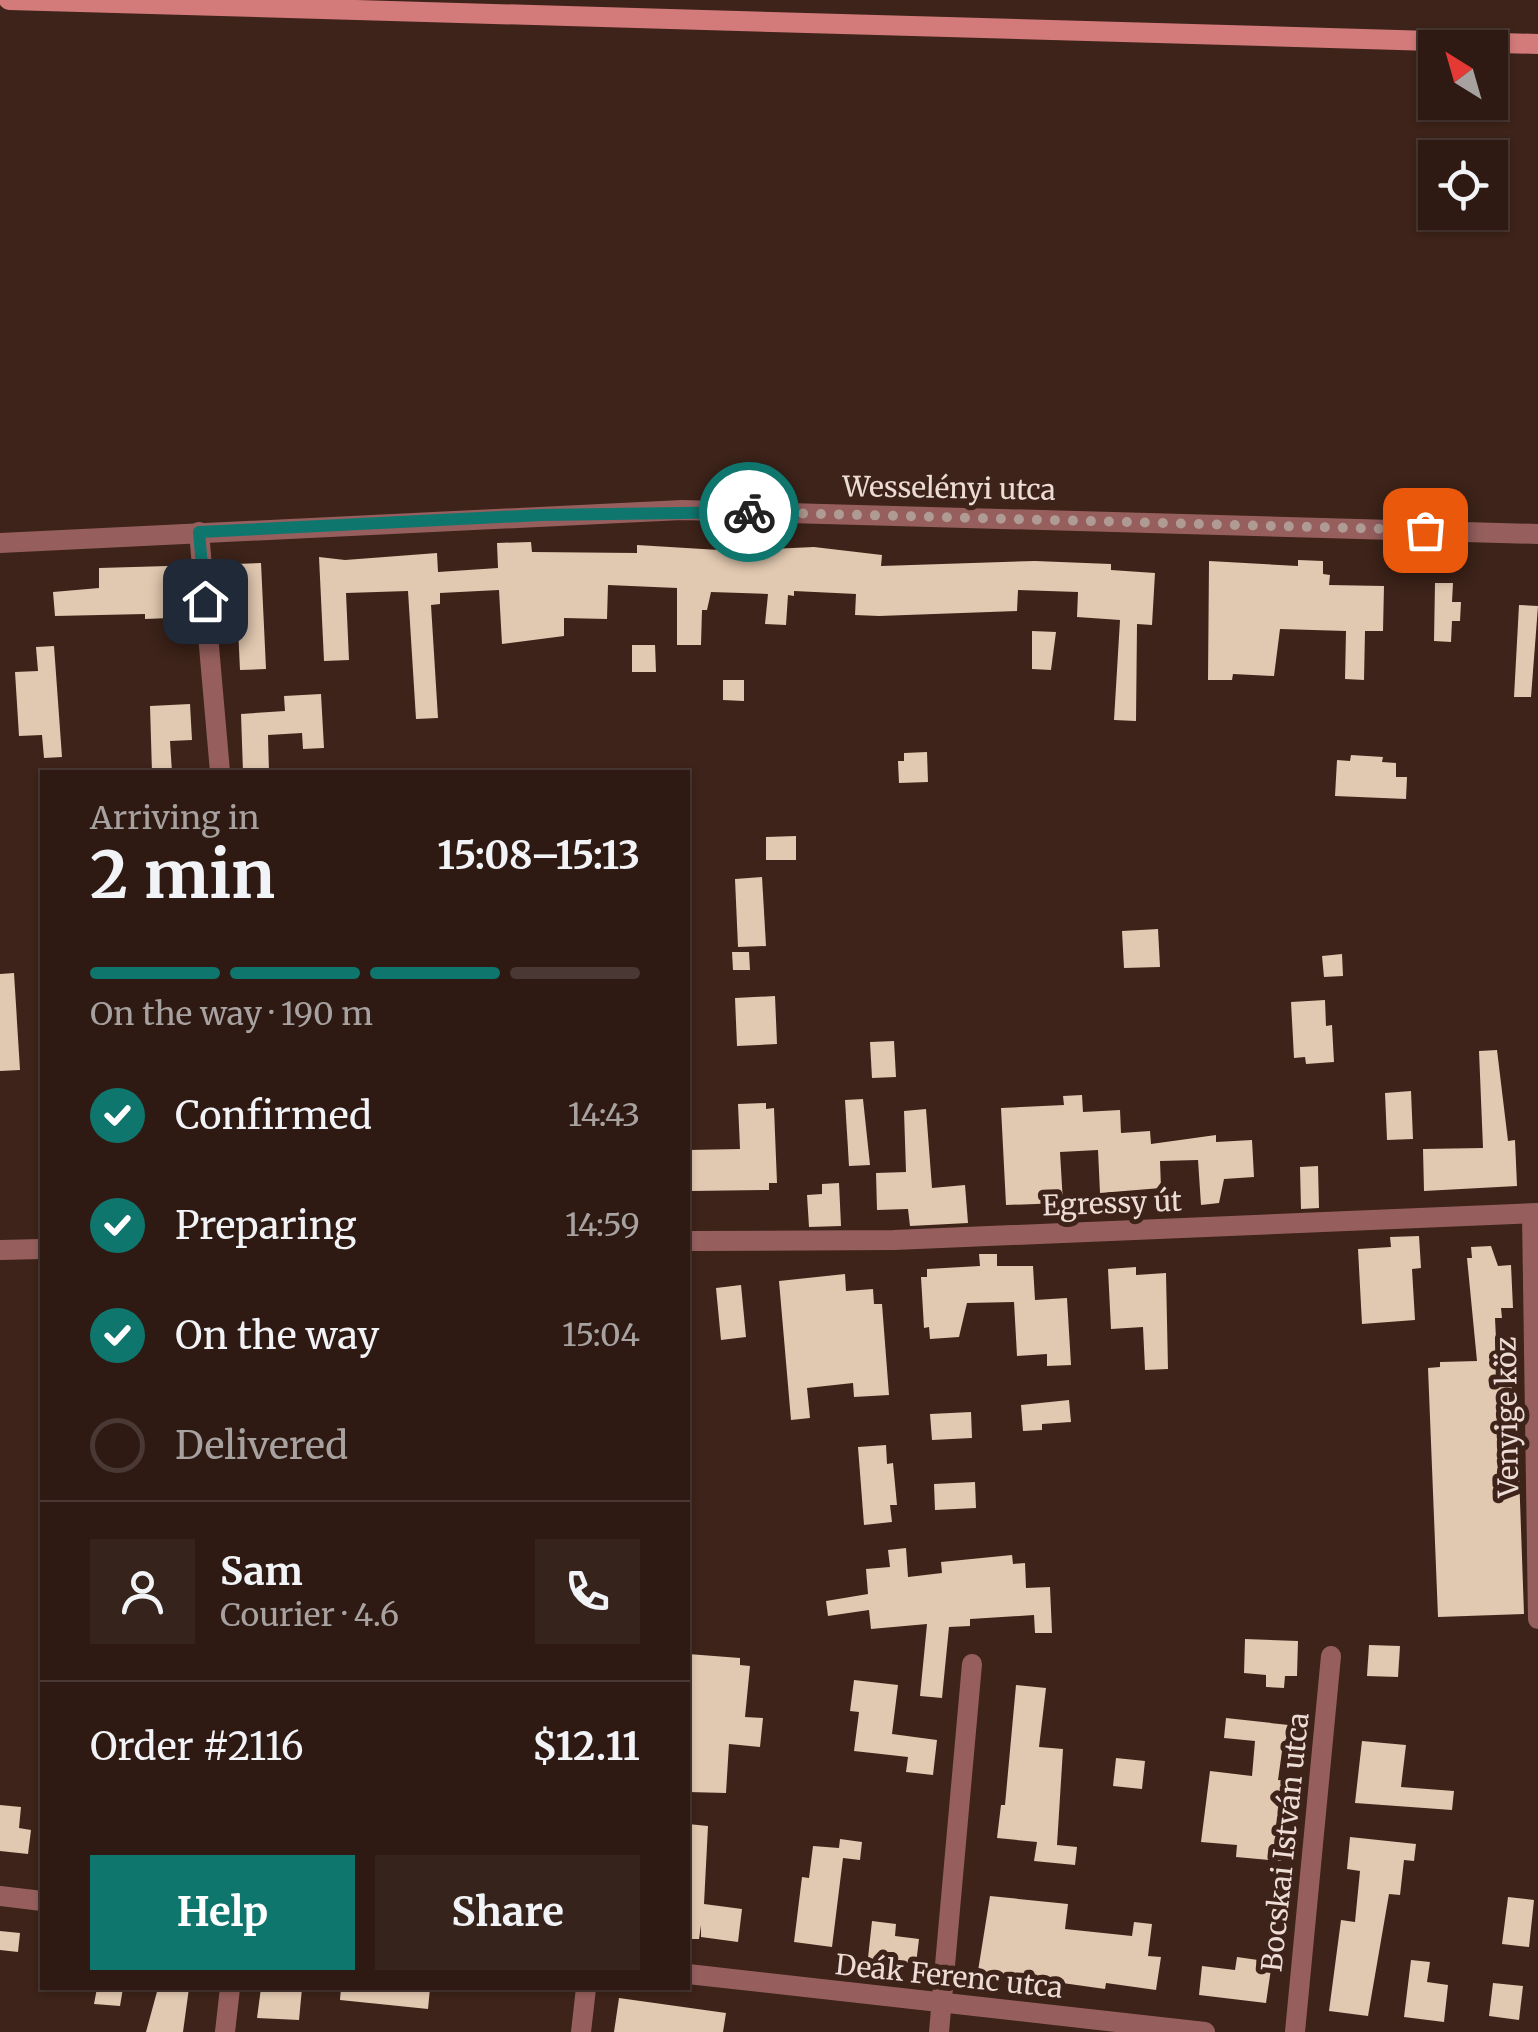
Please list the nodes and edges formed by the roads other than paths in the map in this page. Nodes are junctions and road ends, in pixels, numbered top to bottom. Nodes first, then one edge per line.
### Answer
1 (9, 0) edge
2 (1538, 44) edge
3 (199, 532) junction
4 (1538, 534) edge
5 (0, 543) edge
6 (220, 770) edge
7 (1535, 1214) edge
8 (690, 1241) edge
9 (40, 1249) edge
10 (0, 1250) edge
11 (1538, 1619) edge
12 (1331, 1656) dead end
13 (972, 1664) dead end
14 (0, 1896) edge
15 (40, 1901) edge
16 (690, 1974) edge
17 (230, 1990) edge
18 (586, 1990) edge
19 (942, 2003) junction
20 (225, 2032) edge
21 (581, 2032) edge
22 (938, 2032) edge
23 (1205, 2032) edge
24 (1294, 2032) edge

1 - 2 street
3 - 4 street, Wesselényi utca
3 - 5 street, Wesselényi utca
3 - 6 street
7 - 8 street, Egressy út
7 - 11 street, Venyige köz
9 - 10 street
12 - 24 street, Bocskai István utca
13 - 19 street
14 - 15 street
16 - 19 street, Deák Ferenc utca
17 - 20 street
18 - 21 street
19 - 22 street
19 - 23 street, Deák Ferenc utca

